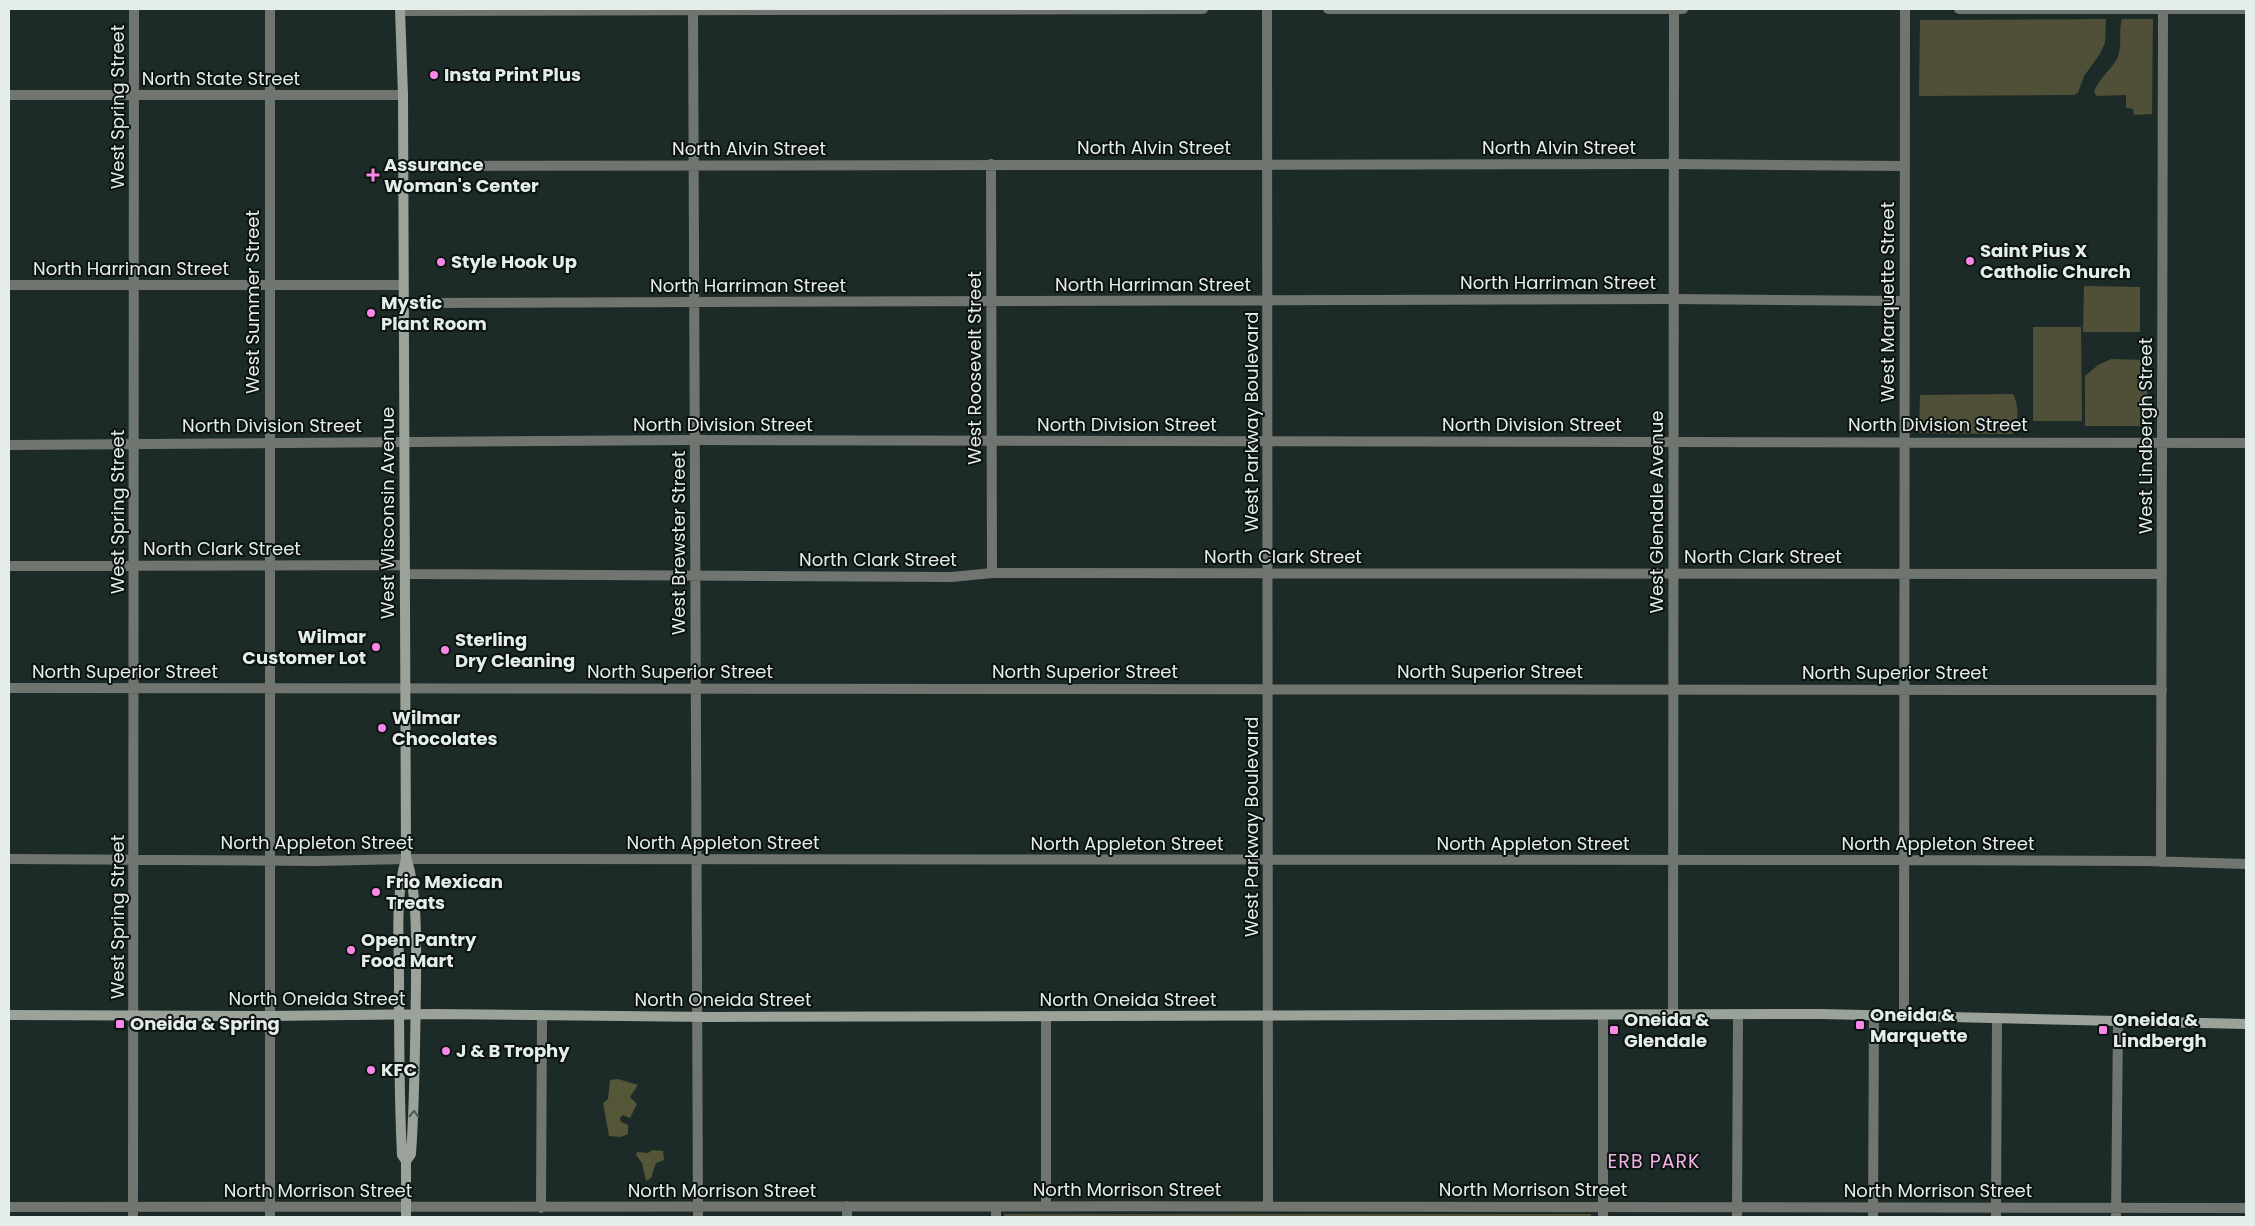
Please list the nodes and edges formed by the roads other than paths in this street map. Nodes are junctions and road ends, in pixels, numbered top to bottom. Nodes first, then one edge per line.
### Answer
1 (134, 9) edge
2 (270, 9) edge
3 (693, 9) edge
4 (1203, 9) edge
5 (1267, 9) edge
6 (1328, 9) edge
7 (1674, 9) edge
8 (1683, 9) edge
9 (1905, 9) edge
10 (1959, 9) edge
11 (2246, 9) edge
12 (402, 10) edge
13 (2163, 10) edge
14 (9, 94) edge
15 (134, 95) junction
16 (270, 95) junction
17 (403, 95) junction
18 (991, 164) junction
19 (1674, 164) junction
20 (1267, 165) junction
21 (403, 166) junction
22 (693, 166) junction
23 (1905, 166) junction
24 (9, 285) edge
25 (403, 285) junction
26 (134, 286) junction
27 (269, 286) junction
28 (1674, 299) junction
29 (992, 300) junction
30 (1268, 301) junction
31 (1904, 301) junction
32 (694, 302) junction
33 (403, 303) junction
34 (694, 440) junction
35 (1904, 441) junction
36 (270, 442) junction
37 (404, 442) junction
38 (992, 442) junction
39 (1268, 442) junction
40 (1674, 442) junction
41 (2162, 442) junction
42 (2246, 443) edge
43 (134, 444) junction
44 (9, 445) edge
45 (270, 565) junction
46 (9, 566) edge
47 (135, 566) junction
48 (405, 570) junction
49 (992, 573) junction
50 (1269, 573) junction
51 (1904, 573) junction
52 (1673, 574) junction
53 (2162, 574) junction
54 (695, 576) junction
55 (405, 687) junction
56 (9, 688) edge
57 (134, 688) junction
58 (269, 688) junction
59 (697, 688) junction
60 (1269, 688) junction
61 (1673, 689) junction
62 (1904, 689) junction
63 (2162, 690) junction
64 (9, 859) edge
65 (406, 859) junction
66 (134, 860) junction
67 (269, 860) junction
68 (697, 860) junction
69 (1267, 860) junction
70 (1904, 860) junction
71 (1672, 861) junction
72 (2161, 862) junction
73 (2246, 864) edge
74 (9, 1014) edge
75 (399, 1014) junction
76 (416, 1014) junction
77 (1738, 1014) junction
78 (135, 1015) junction
79 (542, 1015) junction
80 (1874, 1015) junction
81 (1904, 1015) junction
82 (270, 1016) junction
83 (698, 1016) junction
84 (1046, 1016) junction
85 (1268, 1016) junction
86 (1603, 1016) junction
87 (1673, 1016) junction
88 (1996, 1018) junction
89 (2118, 1021) junction
90 (2246, 1024) edge
91 (406, 1161) junction
92 (847, 1206) junction
93 (1046, 1206) junction
94 (1268, 1206) junction
95 (1603, 1206) junction
96 (9, 1207) edge
97 (541, 1208) junction
98 (2246, 1208) edge
99 (134, 1212) edge
100 (270, 1212) edge
101 (406, 1212) edge
102 (698, 1212) edge
103 (996, 1212) edge
104 (1737, 1212) edge
105 (1874, 1212) edge
106 (1996, 1212) edge
107 (2116, 1212) edge
108 (552, 1213) edge
109 (848, 1217) edge
110 (1603, 1217) edge

1 - 15 street, West Spring Street
2 - 16 street, West Summer Street
3 - 4 street
3 - 12 street
3 - 22 street, West Brewster Street
5 - 20 street, West Parkway Boulevard
6 - 7 street
7 - 8 street
7 - 19 street, West Glendale Avenue
9 - 23 street, West Marquette Street
10 - 13 street
11 - 13 street
12 - 17 main road, West Wisconsin Avenue
13 - 41 street, West Lindbergh Street
14 - 15 street, North State Street
15 - 16 street, North State Street
15 - 26 street, West Spring Street
16 - 17 street, North State Street
16 - 27 street, West Summer Street
17 - 21 main road, West Wisconsin Avenue
18 - 20 street, North Alvin Street
18 - 22 street, North Alvin Street
18 - 29 street, West Roosevelt Street
19 - 20 street, North Alvin Street
19 - 23 street, North Alvin Street
19 - 28 street, West Glendale Avenue
20 - 30 street, West Parkway Boulevard
21 - 22 street, North Alvin Street
21 - 25 main road, West Wisconsin Avenue
22 - 32 street, West Brewster Street
23 - 31 street, West Marquette Street
24 - 26 street, North Harriman Street
25 - 27 street, North Harriman Street
25 - 33 main road, West Wisconsin Avenue
26 - 27 street, North Harriman Street
26 - 43 street, West Spring Street
27 - 36 street, West Summer Street
28 - 30 street, North Harriman Street
28 - 31 street, North Harriman Street
28 - 40 street, West Glendale Avenue
29 - 30 street, North Harriman Street
29 - 32 street, North Harriman Street
29 - 38 street, West Roosevelt Street
30 - 39 street, West Parkway Boulevard
31 - 35 street, West Marquette Street
32 - 33 street, North Harriman Street
32 - 34 street, West Brewster Street
33 - 37 main road, West Wisconsin Avenue
34 - 37 street, North Division Street
34 - 38 street, North Division Street
34 - 54 street, West Brewster Street
35 - 40 street, North Division Street
35 - 41 street, North Division Street
35 - 51 street, West Marquette Street
36 - 37 street, North Division Street
36 - 43 street, North Division Street
36 - 45 street, West Summer Street
37 - 48 main road, West Wisconsin Avenue
38 - 39 street, North Division Street
38 - 49 street, West Roosevelt Street
39 - 40 street, North Division Street
39 - 50 street, West Parkway Boulevard
40 - 52 street, West Glendale Avenue
41 - 42 street, North Division Street
41 - 53 street, West Lindbergh Street
43 - 44 street, North Division Street
43 - 47 street, West Spring Street
45 - 47 street, North Clark Street
45 - 48 street, North Clark Street
45 - 58 street, West Summer Street
46 - 47 street, North Clark Street
47 - 57 street, West Spring Street
48 - 54 street, North Clark Street
48 - 55 main road, West Wisconsin Avenue
49 - 50 street, North Clark Street
49 - 54 street, North Clark Street
50 - 52 street, North Clark Street
50 - 60 street, West Parkway Boulevard
51 - 52 street, North Clark Street
51 - 53 street, North Clark Street
51 - 62 street, West Marquette Street
52 - 61 street, West Glendale Avenue
53 - 63 street, West Lindbergh Street
54 - 59 street, West Brewster Street
55 - 58 street, North Superior Street
55 - 59 street, North Superior Street
55 - 65 main road, West Wisconsin Avenue
56 - 57 street, North Superior Street
57 - 58 street, North Superior Street
57 - 66 street, West Spring Street
58 - 67 street, West Summer Street
59 - 60 street, North Superior Street
59 - 68 street, West Brewster Street
60 - 61 street, North Superior Street
60 - 69 street, West Parkway Boulevard
61 - 62 street, North Superior Street
61 - 71 street, West Glendale Avenue
62 - 63 street, North Superior Street
62 - 70 street, West Marquette Street
63 - 72 street, West Lindbergh Street
64 - 66 street, North Appleton Street
65 - 67 street, North Appleton Street
65 - 68 street, North Appleton Street
65 - 75 main road, West Wisconsin Avenue
65 - 76 main road
66 - 67 street, North Appleton Street
66 - 78 street, West Spring Street
67 - 82 street, West Summer Street
68 - 69 street, North Appleton Street
68 - 83 street, West Brewster Street
69 - 71 street, North Appleton Street
69 - 85 street, West Parkway Boulevard
70 - 71 street, North Appleton Street
70 - 72 street, North Appleton Street
70 - 81 street, West Marquette Street
71 - 87 street, West Glendale Avenue
72 - 73 street, North Appleton Street
74 - 78 main road, North Oneida Street
75 - 76 main road, North Oneida Street
75 - 82 main road, North Oneida Street
75 - 91 main road, West Wisconsin Avenue
76 - 79 main road, North Oneida Street
91 -> 76 main road
77 - 80 main road, North Oneida Street
77 - 87 main road, North Oneida Street
77 - 104 street
78 - 82 main road, North Oneida Street
78 - 99 street, West Spring Street
79 - 83 main road, North Oneida Street
79 - 97 street
80 - 81 main road, North Oneida Street
80 - 105 street
81 - 88 main road, North Oneida Street
82 - 100 street, West Summer Street
83 - 84 main road, North Oneida Street
83 - 102 street, West Brewster Street
84 - 85 main road, North Oneida Street
84 - 93 street
85 - 86 main road, North Oneida Street
85 - 94 street, West Parkway Boulevard
86 - 87 main road, North Oneida Street
86 - 95 street
88 - 89 main road, North Oneida Street
88 - 106 street
89 - 90 main road, North Oneida Street
89 - 107 street
91 - 101 main road
92 - 102 street, North Morrison Street
92 - 103 street, North Morrison Street
92 - 109 street
93 - 94 street, North Morrison Street
93 - 103 street, North Morrison Street
94 - 95 street, North Morrison Street
95 - 104 street, North Morrison Street
95 - 110 street
96 - 99 street, North Morrison Street
97 - 101 street, North Morrison Street
97 - 108 street, North Morrison Street
98 - 107 street, North Morrison Street
99 - 100 street, North Morrison Street
100 - 101 street, North Morrison Street
102 - 108 street, North Morrison Street
104 - 105 street, North Morrison Street
105 - 106 street, North Morrison Street
106 - 107 street, North Morrison Street

